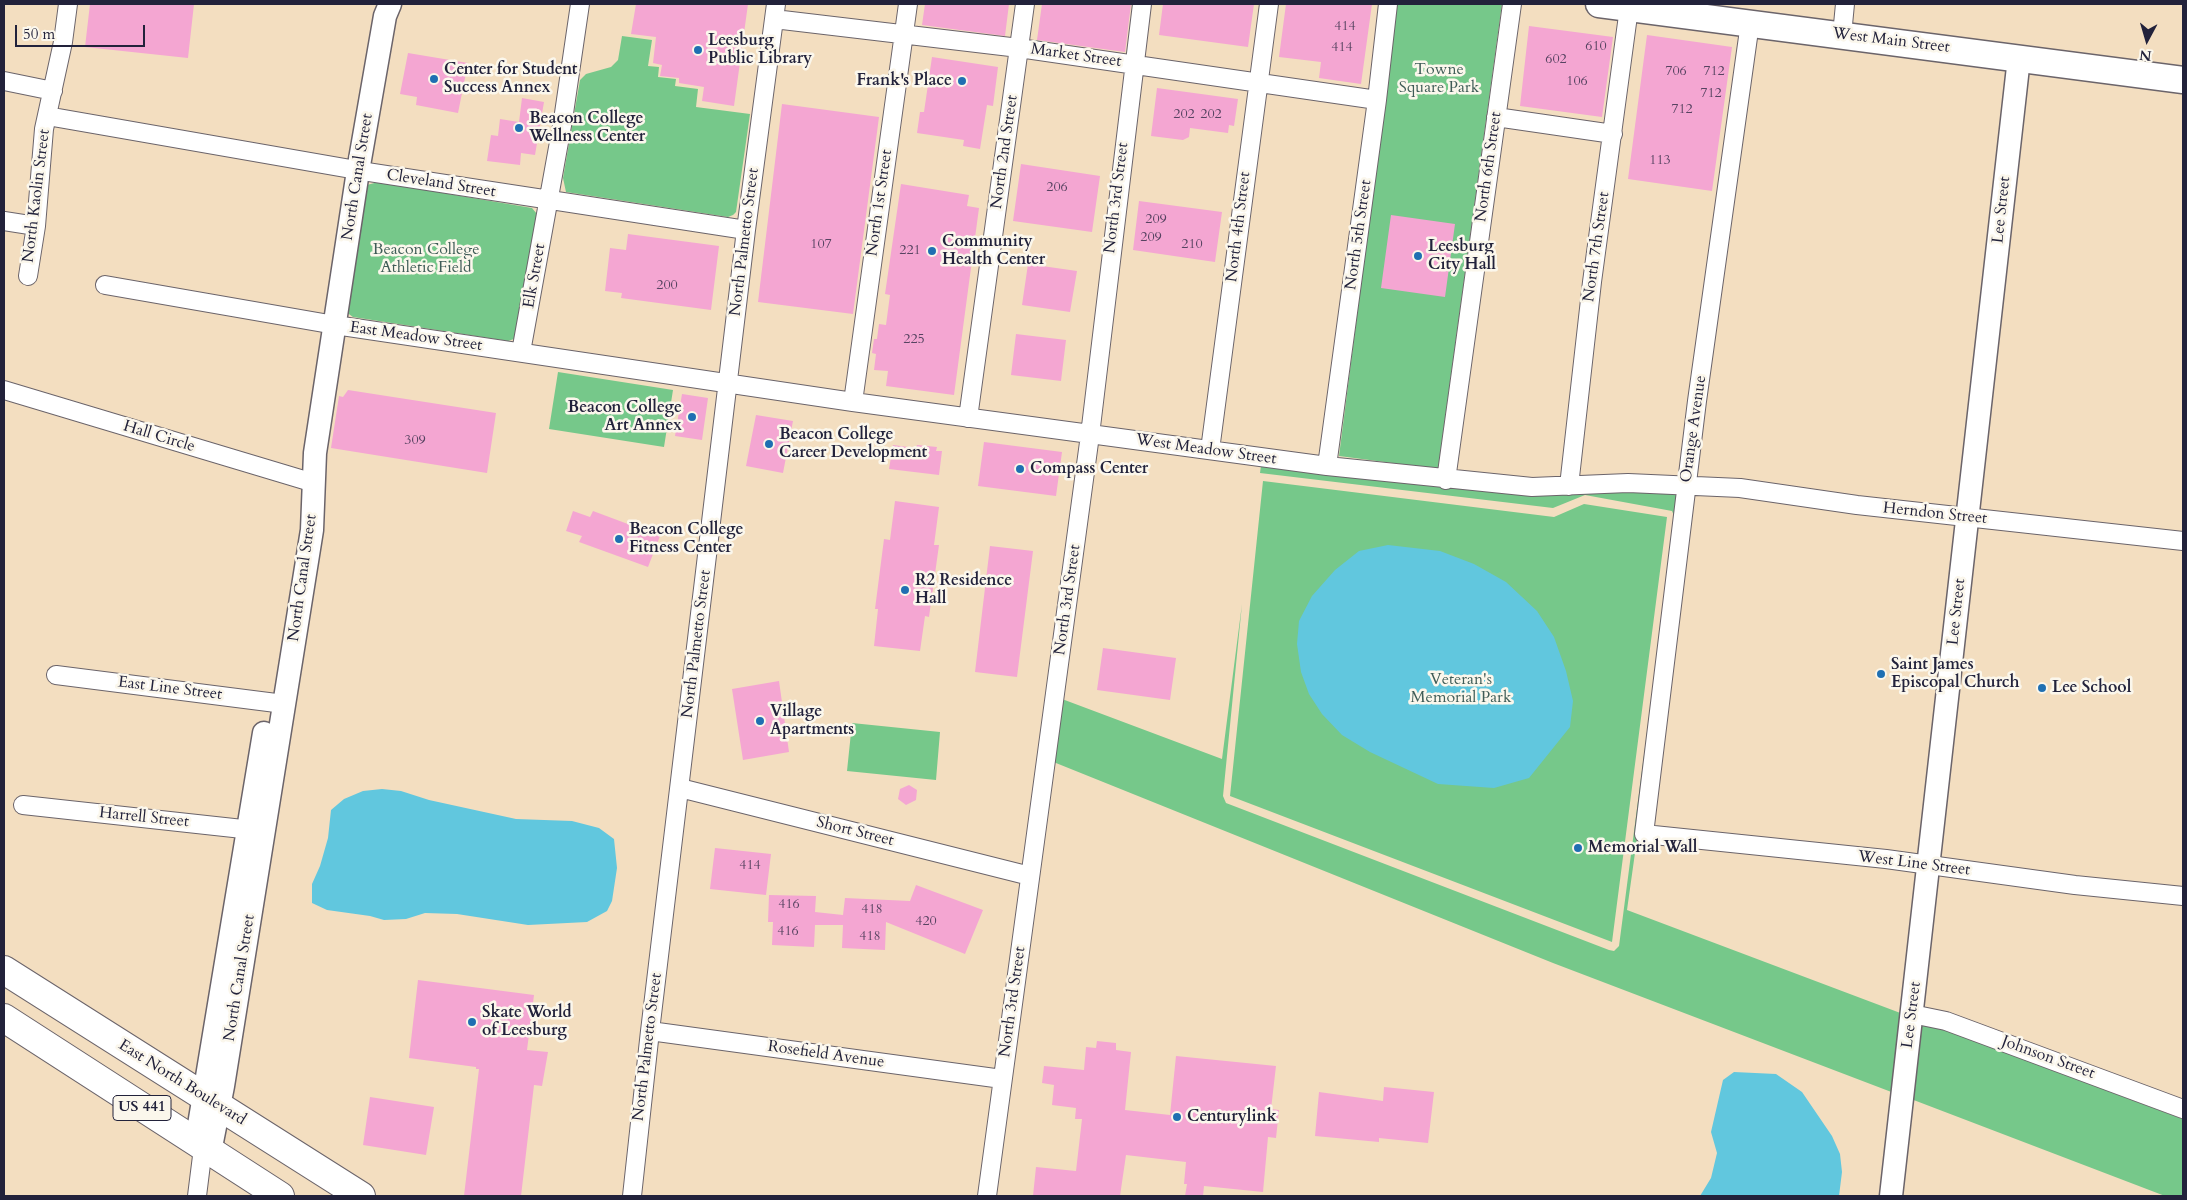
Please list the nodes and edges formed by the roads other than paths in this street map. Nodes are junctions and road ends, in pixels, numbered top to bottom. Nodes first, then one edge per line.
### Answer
1 (68, 4) edge
2 (375, 4) edge
3 (390, 4) edge
4 (580, 4) edge
5 (908, 4) edge
6 (1025, 4) edge
7 (1142, 4) edge
8 (1269, 4) edge
9 (1388, 4) edge
10 (1512, 4) edge
11 (1599, 4) edge
12 (1845, 4) edge
13 (1629, 8) junction
14 (775, 11) edge
15 (1750, 23) junction
16 (904, 34) junction
17 (1842, 35) junction
18 (1019, 48) junction
19 (2019, 58) junction
20 (1134, 65) junction
21 (2183, 80) edge
22 (4, 81) edge
23 (1259, 82) junction
24 (53, 91) junction
25 (1377, 100) junction
26 (47, 116) junction
27 (1496, 118) junction
28 (1613, 134) junction
29 (351, 169) junction
30 (549, 201) junction
31 (4, 221) edge
32 (36, 226) junction
33 (746, 230) junction
34 (28, 276) dead end
35 (105, 286) dead end
36 (328, 324) junction
37 (521, 352) junction
38 (728, 383) junction
39 (4, 390) edge
40 (853, 402) junction
41 (968, 418) junction
42 (1090, 435) junction
43 (1210, 450) junction
44 (1326, 466) junction
45 (1446, 480) junction
46 (307, 482) junction
47 (1686, 484) junction
48 (1569, 486) junction
49 (1968, 517) junction
50 (2183, 541) edge
51 (56, 675) dead end
52 (276, 703) junction
53 (680, 788) junction
54 (23, 805) dead end
55 (256, 831) junction
56 (1645, 834) joint
57 (1929, 865) junction
58 (1030, 876) junction
59 (2183, 896) edge
60 (4, 970) edge
61 (1912, 1014) junction
62 (4, 1018) edge
63 (650, 1031) junction
64 (1002, 1079) junction
65 (212, 1103) junction
66 (2183, 1109) edge
67 (203, 1148) junction
68 (197, 1196) edge
69 (280, 1196) edge
70 (361, 1196) edge
71 (632, 1196) edge
72 (987, 1196) edge
73 (1891, 1196) edge

1 - 24 street
2 - 29 street
3 - 29 street, North Canal Street
4 - 30 street, Elk Street
5 - 16 street, North 1st Street
6 - 18 street, North 2nd Street
7 - 20 street, North 3rd Street
8 - 23 street, North 4th Street
9 - 25 street, North 5th Street
10 - 27 street, North 6th Street
11 - 13 main road, West Main Street
12 - 17 street
13 - 15 main road, West Main Street
13 - 28 street, North 7th Street
14 - 16 street, Market Street
14 - 33 street, North Palmetto Street
15 - 17 main road, West Main Street
15 - 47 street, Orange Avenue
16 - 18 street, Market Street
16 - 40 street, North 1st Street
17 - 19 main road, West Main Street
18 - 20 street, Market Street
18 - 41 street, North 2nd Street
19 - 21 main road, West Main Street
19 - 49 street, Lee Street
20 - 23 street, Market Street
20 - 42 street, North 3rd Street
22 - 24 street
23 - 25 street, Market Street
23 - 43 street, North 4th Street
24 - 26 street, North Kaolin Street
25 - 44 street, North 5th Street
26 - 29 street, Cleveland Street
26 - 32 street, North Kaolin Street
27 - 28 street
27 - 45 street, North 6th Street
28 - 48 street, North 7th Street
29 - 30 street, Cleveland Street
29 - 36 street, North Canal Street
30 - 33 street, Cleveland Street
30 - 37 street, Elk Street
31 - 32 street
32 - 34 street, North Kaolin Street
33 - 38 street, North Palmetto Street
35 - 36 street, East Meadow Street
36 - 37 street, East Meadow Street
36 - 46 street, North Canal Street
37 - 38 street, East Meadow Street
38 - 40 street, West Meadow Street
38 - 53 street, North Palmetto Street
39 - 46 street, Hall Circle
40 - 41 street, West Meadow Street
41 - 42 street, West Meadow Street
42 - 43 street, West Meadow Street
42 - 58 street, North 3rd Street
43 - 44 street, West Meadow Street
44 - 45 street, West Meadow Street
45 - 48 street, West Meadow Street
46 - 52 street, North Canal Street
47 - 48 street, West Meadow Street
47 - 49 street, Herndon Street
47 - 56 street, Orange Avenue
49 - 50 street, Herndon Street
49 - 57 street, Lee Street
51 - 52 street, East Line Street
52 - 55 street, North Canal Street
53 - 58 street, Short Street
53 - 63 street, North Palmetto Street
54 - 55 street, Harrell Street
55 - 65 street, North Canal Street
56 - 57 street, West Line Street
57 - 59 street, West Line Street
57 - 61 street, Lee Street
58 - 64 street, North 3rd Street
60 - 65 main road, East North Boulevard / US 441
61 - 66 street, Johnson Street
61 - 73 street, Lee Street
62 - 67 main road, US 441
63 - 64 street, Rosefield Avenue
63 - 71 street, North Palmetto Street
64 - 72 street, North 3rd Street
65 - 67 street, North Canal Street
65 - 70 main road, East North Boulevard / US 441
67 - 68 street, North Canal Street
67 - 69 main road, US 441

